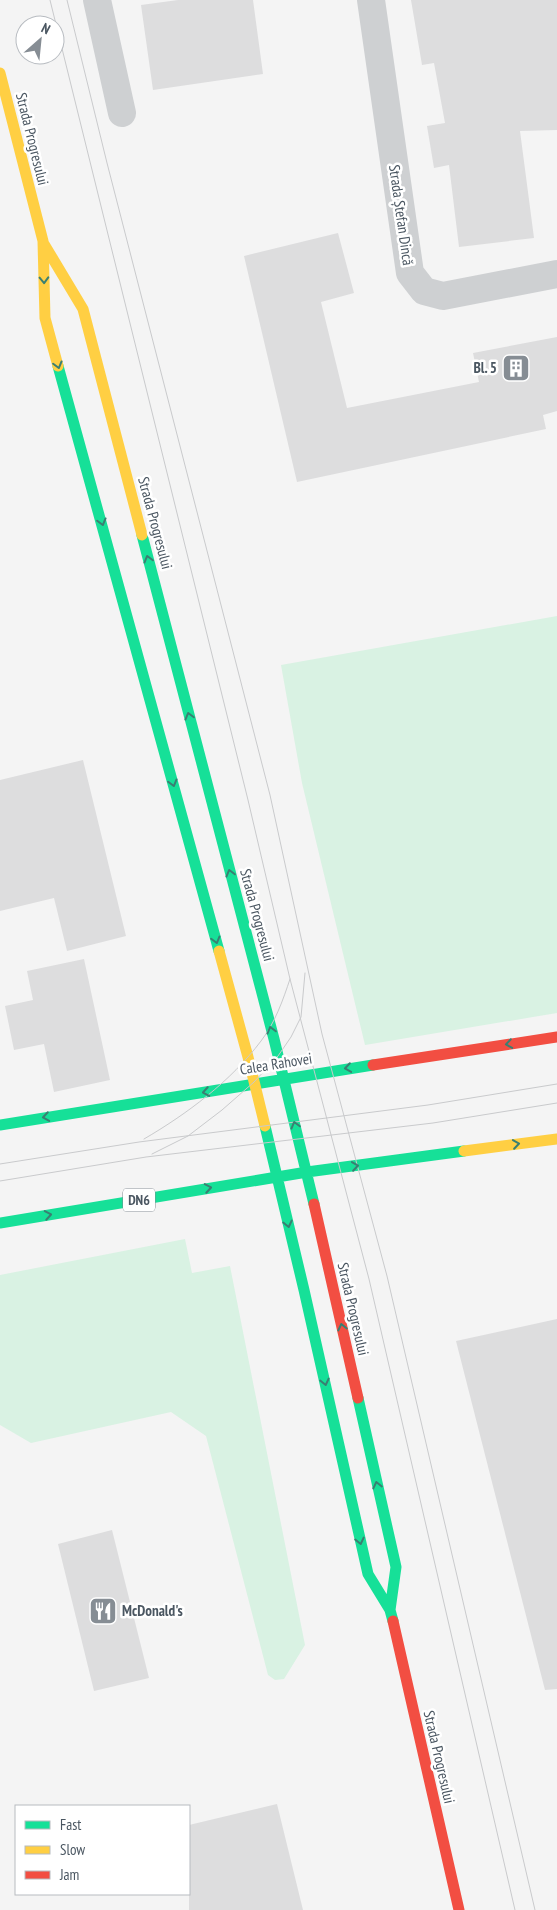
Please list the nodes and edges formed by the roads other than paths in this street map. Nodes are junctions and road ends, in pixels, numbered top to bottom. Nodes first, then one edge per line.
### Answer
1 (97, 0) edge
2 (371, 0) edge
3 (0, 74) edge
4 (122, 113) dead end
5 (43, 242) junction
6 (557, 274) edge
7 (557, 1037) edge
8 (282, 1078) junction
9 (254, 1082) junction
10 (0, 1125) edge
11 (557, 1139) edge
12 (307, 1172) junction
13 (277, 1176) junction
14 (0, 1223) edge
15 (390, 1610) junction
16 (459, 1910) edge

1 - 4 street
2 - 6 street, Strada Ștefan Dincă
3 - 5 main road, Strada Progresului
8 -> 5 main road, Strada Progresului
5 -> 9 main road, Strada Progresului
7 -> 8 main road, Calea Rahovei
8 - 9 main road, Calea Rahovei
12 -> 8 main road, Strada Progresului
9 -> 10 main road, Calea Rahovei
9 - 13 main road, Strada Progresului
12 -> 11 main road, DN6
12 - 13 main road, DN6
15 -> 12 main road, Strada Progresului
14 -> 13 main road, DN6
13 -> 15 main road, Strada Progresului
15 - 16 main road, Strada Progresului

